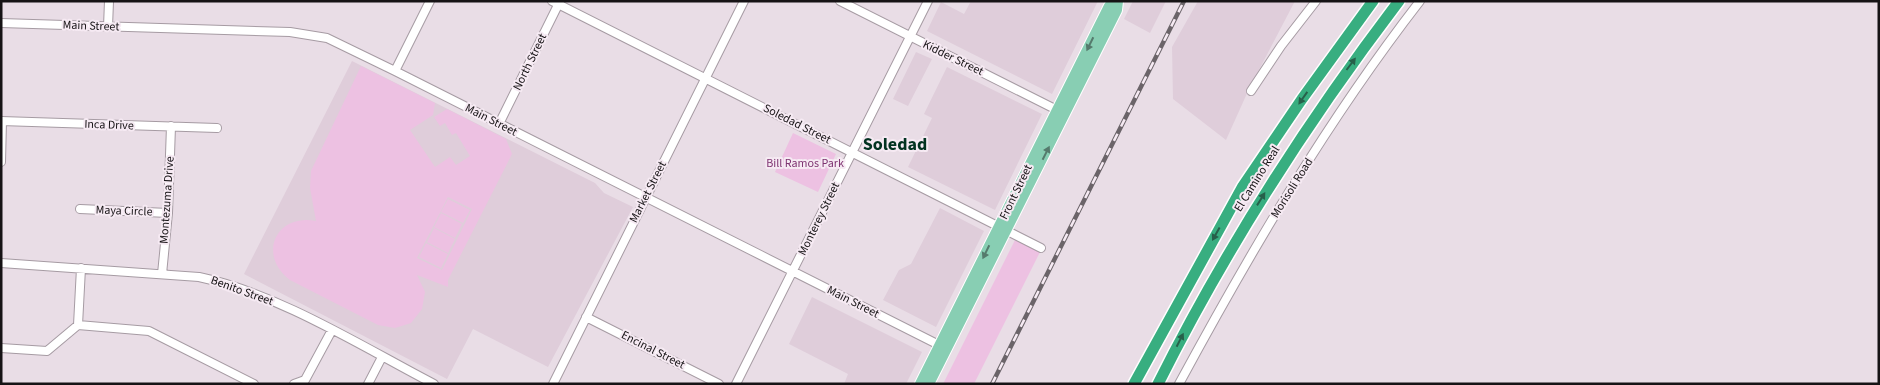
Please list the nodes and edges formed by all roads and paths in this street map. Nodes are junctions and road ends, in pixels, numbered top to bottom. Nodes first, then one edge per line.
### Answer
1 (109, 1) edge
2 (430, 1) edge
3 (744, 1) edge
4 (840, 1) edge
5 (928, 1) edge
6 (1113, 1) edge
7 (1118, 1) edge
8 (1316, 1) edge
9 (1373, 1) edge
10 (1399, 1) edge
11 (1420, 1) edge
12 (557, 2) edge
13 (1, 23) edge
14 (108, 27) junction
15 (911, 37) junction
16 (395, 71) junction
17 (706, 78) junction
18 (1251, 91) dead end
19 (1061, 112) junction
20 (2, 122) edge
21 (499, 124) junction
22 (171, 126) junction
23 (217, 128) dead end
24 (852, 152) junction
25 (1, 162) edge
26 (646, 198) junction
27 (80, 209) dead end
28 (168, 212) junction
29 (1003, 229) junction
30 (1041, 248) dead end
31 (1, 263) edge
32 (81, 268) junction
33 (793, 271) junction
34 (162, 274) junction
35 (586, 317) junction
36 (78, 325) junction
37 (332, 330) junction
38 (943, 347) junction
39 (1, 348) edge
40 (382, 357) junction
41 (254, 384) edge
42 (294, 384) edge
43 (368, 384) edge
44 (434, 384) edge
45 (553, 384) edge
46 (719, 384) edge
47 (736, 384) edge
48 (920, 384) edge
49 (929, 384) edge
50 (1134, 384) edge
51 (1158, 384) edge
52 (1178, 384) edge

1 - 14 street
2 - 16 street
3 - 17 street, Market Street
4 - 15 street, Kidder Street
5 - 15 street, Monterey Street
6 -> 19 main road, Front Street
7 - 19 main road, Front Street
8 - 18 street
9 -> 50 highway, El Camino Real
51 -> 10 highway, El Camino Real
11 - 52 street, Morisoli Road
12 - 17 street, Soledad Street
12 - 21 street, North Street
13 - 14 street, Main Street
14 - 16 street, Main Street
15 - 19 street, Kidder Street
15 - 24 street, Monterey Street
16 - 21 street, Main Street
17 - 24 street, Soledad Street
17 - 26 street, Market Street
19 - 29 main road, Front Street
20 - 22 street, Inca Drive
20 - 25 street
21 - 26 street, Main Street
22 - 23 street, Inca Drive
22 - 28 street, Montezuma Drive
24 - 29 street, Soledad Street
24 - 33 street, Monterey Street
26 - 33 street, Main Street
26 - 35 street, Market Street
27 - 28 street, Maya Circle
28 - 34 street, Montezuma Drive
29 - 30 street, Soledad Street
29 - 38 main road, Front Street
31 - 32 street, Benito Street
32 - 34 street, Benito Street
32 - 36 street
33 - 38 street, Main Street
33 - 47 street, Monterey Street
34 - 37 street, Benito Street
35 - 45 street, Market Street
35 - 46 street, Encinal Street
36 - 39 street
36 - 41 street
37 - 40 street, Benito Street
37 - 42 street
38 - 48 main road, Front Street
38 - 49 main road, Front Street
40 - 43 street
40 - 44 street, Benito Street

